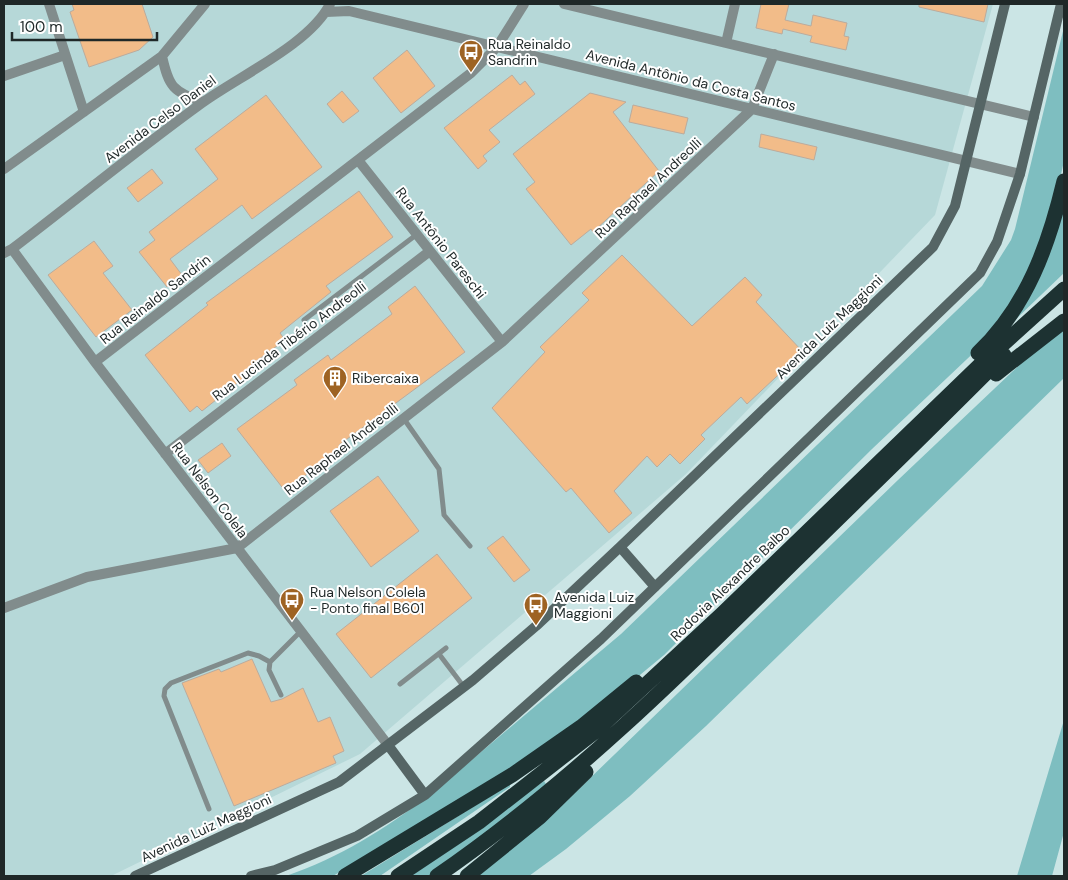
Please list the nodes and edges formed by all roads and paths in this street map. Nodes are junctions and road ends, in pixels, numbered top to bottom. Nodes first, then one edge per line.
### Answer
1 (49, 4) edge
2 (524, 4) edge
3 (564, 4) edge
4 (735, 4) edge
5 (1005, 4) edge
6 (1061, 4) edge
7 (203, 5) edge
8 (328, 8) edge
9 (726, 42) junction
10 (497, 47) junction
11 (66, 54) junction
12 (774, 54) junction
13 (162, 56) junction
14 (4, 76) edge
15 (203, 102) junction
16 (980, 104) junction
17 (752, 109) junction
18 (84, 112) junction
19 (1034, 117) junction
20 (358, 160) junction
21 (966, 161) junction
22 (4, 169) edge
23 (1020, 174) junction
24 (1064, 180) edge
25 (416, 234) junction
26 (8, 251) edge
27 (430, 251) junction
28 (1064, 289) edge
29 (1064, 293) edge
30 (304, 320) dead end
31 (1064, 321) edge
32 (502, 342) junction
33 (95, 362) junction
34 (946, 414) junction
35 (404, 418) junction
36 (165, 454) junction
37 (798, 539) junction
38 (470, 546) dead end
39 (620, 547) junction
40 (237, 548) junction
41 (655, 587) junction
42 (4, 608) edge
43 (722, 614) junction
44 (301, 631) junction
45 (446, 648) dead end
46 (439, 654) junction
47 (696, 657) junction
48 (270, 662) junction
49 (400, 684) dead end
50 (464, 687) junction
51 (281, 695) dead end
52 (388, 745) junction
53 (425, 794) junction
54 (209, 809) dead end
55 (135, 876) edge
56 (252, 876) edge
57 (345, 876) edge
58 (398, 876) edge
59 (437, 876) edge
60 (467, 876) edge

1 - 11 street
2 - 10 street, Rua Reinaldo Sandrin
3 - 9 street
4 - 9 street
5 - 16 street, Avenida Luiz Maggioni
6 - 19 street
7 - 13 street
8 - 10 street, Avenida Antônio da Costa Santos
8 - 15 street, Avenida Celso Daniel
9 - 12 street
10 - 17 street, Avenida Antônio da Costa Santos
10 - 20 street, Rua Reinaldo Sandrin
11 - 14 street
11 - 18 street
12 - 16 street
12 - 17 street, Rua Raphael Andreolli
13 - 15 street
13 - 18 street
15 - 26 street, Avenida Celso Daniel
16 - 19 street
16 - 21 street, Avenida Luiz Maggioni
17 - 21 street, Avenida Antônio da Costa Santos
17 - 32 street, Rua Raphael Andreolli
18 - 22 street
19 - 23 street
20 - 25 street, Rua Antônio Pareschi
20 - 33 street, Rua Reinaldo Sandrin
21 - 23 street, Avenida Antônio da Costa Santos
21 - 39 street, Avenida Luiz Maggioni
23 - 41 street
24 - 37 highway
25 - 27 street, Rua Antônio Pareschi
25 - 30 lane
26 - 33 street, Rua Nelson Colela
27 - 32 street, Rua Antônio Pareschi
27 - 36 street, Rua Lucinda Tibério Andreolli
28 - 37 highway, Rodovia Alexandre Balbo
29 - 34 highway, Rodovia Alexandre Balbo
31 - 34 highway
32 - 35 street, Rua Raphael Andreolli
33 - 36 street, Rua Nelson Colela
34 - 47 highway, Rodovia Alexandre Balbo
35 - 38 lane
35 - 40 street, Rua Raphael Andreolli
36 - 40 street, Rua Nelson Colela
37 - 43 highway, Rodovia Alexandre Balbo
39 - 41 street
39 - 50 street, Avenida Luiz Maggioni
40 - 42 street, Rua Raphael Andreolli
40 - 44 street, Rua Nelson Colela
41 - 53 street
43 - 57 highway
43 - 58 highway, Rodovia Alexandre Balbo
44 - 48 lane
44 - 52 street, Rua Nelson Colela
45 - 46 lane
46 - 49 lane
46 - 50 lane
47 - 59 highway, Rodovia Alexandre Balbo
47 - 60 highway
48 - 51 lane
48 - 54 lane
50 - 52 street, Avenida Luiz Maggioni
52 - 53 street
52 - 55 street, Avenida Luiz Maggioni
53 - 56 street

